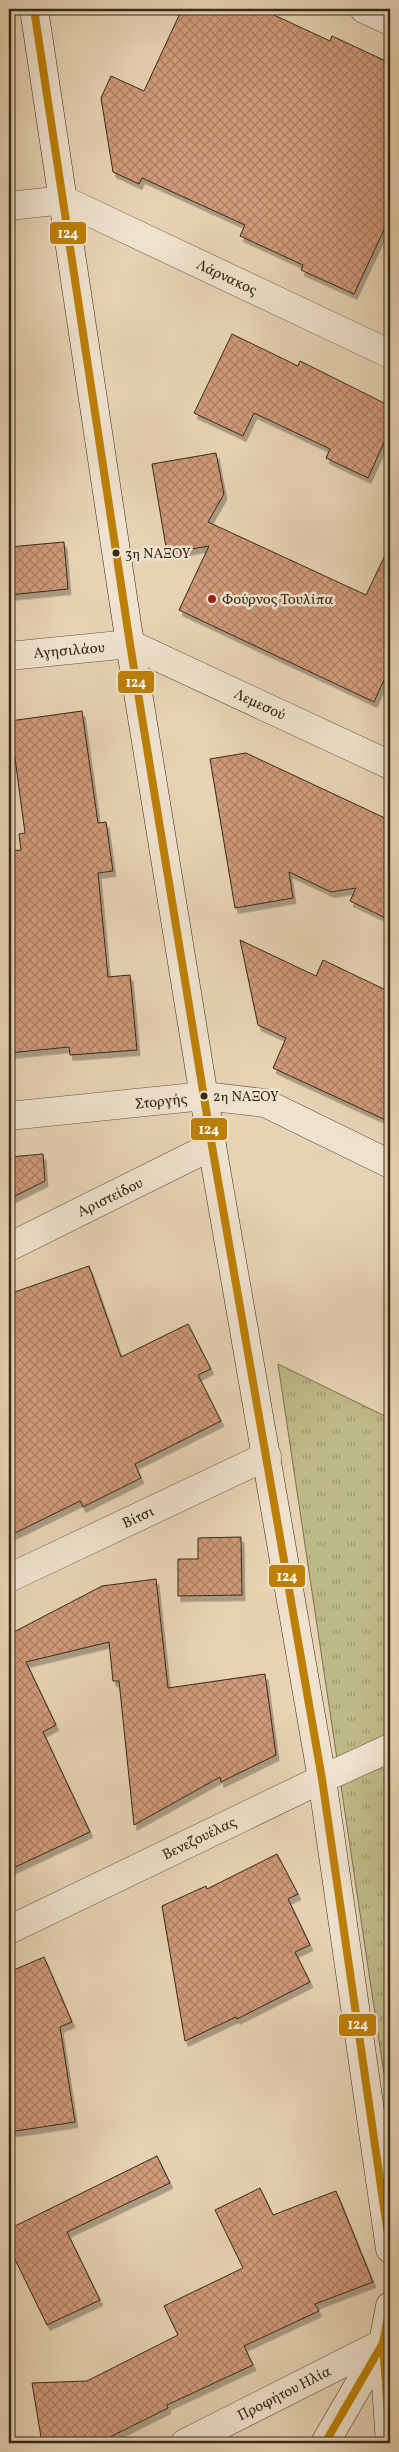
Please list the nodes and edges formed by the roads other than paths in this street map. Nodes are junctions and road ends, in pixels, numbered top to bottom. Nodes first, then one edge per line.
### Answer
1 (34, 9) edge
2 (364, 9) edge
3 (390, 21) edge
4 (64, 200) junction
5 (9, 206) edge
6 (390, 354) edge
7 (130, 644) junction
8 (9, 656) edge
9 (390, 765) edge
10 (204, 1096) junction
11 (9, 1116) edge
12 (212, 1146) junction
13 (390, 1164) edge
14 (9, 1247) edge
15 (267, 1456) junction
16 (9, 1578) edge
17 (390, 1748) edge
18 (322, 1779) junction
19 (9, 1930) edge
20 (390, 2249) edge
21 (390, 2306) edge
22 (383, 2343) junction
23 (184, 2443) edge
24 (325, 2443) edge
25 (390, 2443) edge

1 - 4 street
2 - 3 street
4 - 5 street
4 - 6 street, Λάρνακος
4 - 7 street
7 - 8 street, Αγησιλάου
7 - 9 street, Λεμεσού
7 - 10 street
10 - 11 street, Στοργής
10 - 12 street
10 - 13 street, Στοργής
12 - 14 street, Αριστείδου
12 - 15 street
15 - 16 street, Βίτσι
15 - 18 street
17 - 18 street, Βενεζουέλας
18 - 19 street, Βενεζουέλας
18 - 20 street
21 - 22 street
22 - 23 street, Προφήτου Ηλία
22 - 24 street
22 - 25 street

